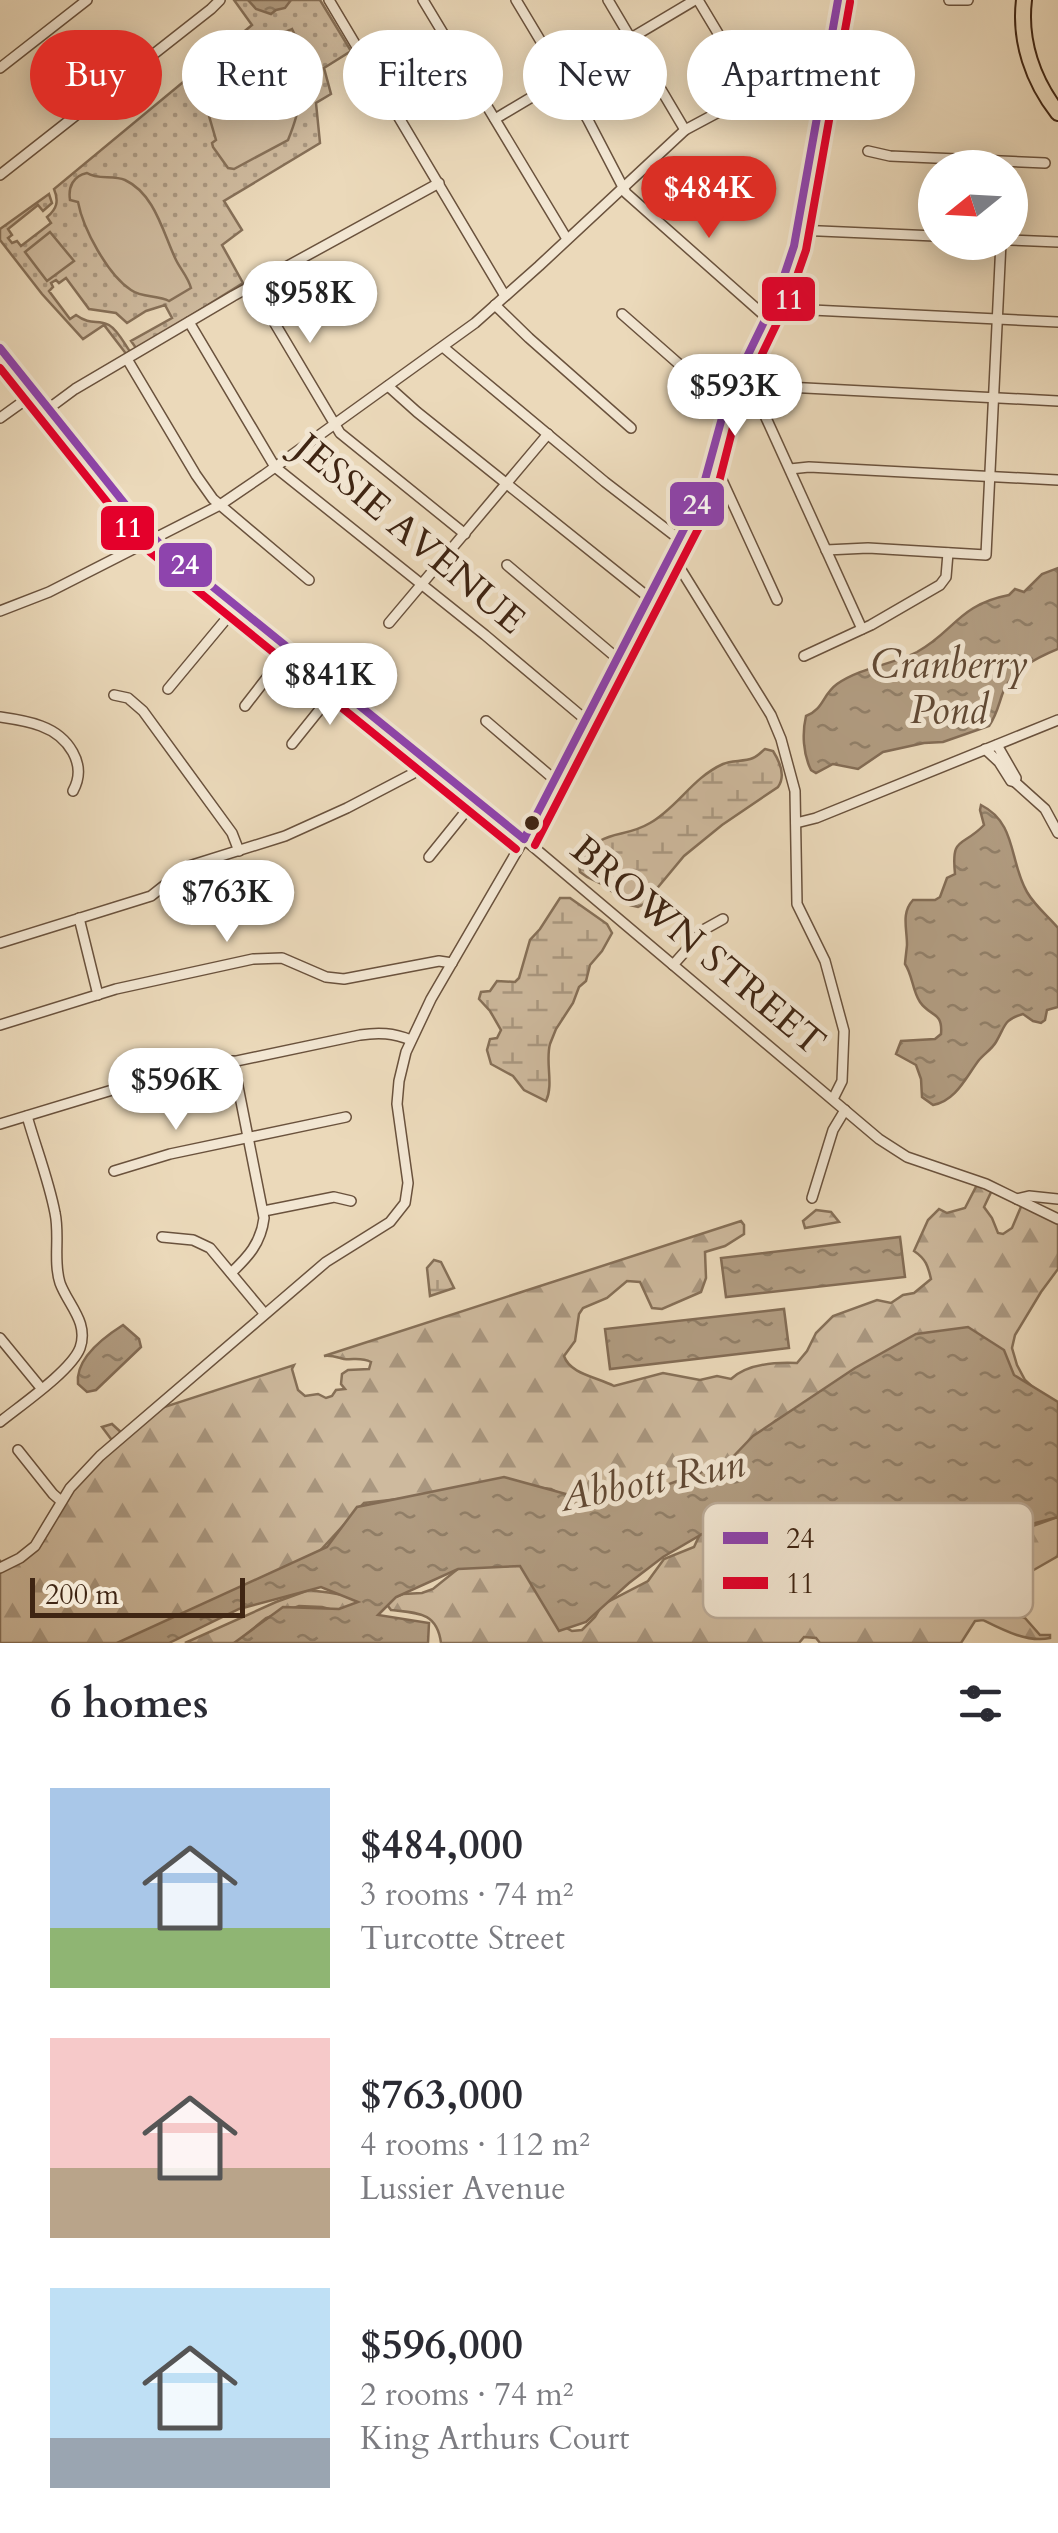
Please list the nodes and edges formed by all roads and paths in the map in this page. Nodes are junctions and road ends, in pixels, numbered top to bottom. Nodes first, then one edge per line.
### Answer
1 (87, 0) edge
2 (220, 0) edge
3 (329, 0) edge
4 (423, 0) edge
5 (516, 0) edge
6 (608, 0) edge
7 (696, 0) edge
8 (838, 0) edge
9 (948, 0) edge
10 (968, 0) edge
11 (1024, 0) edge
12 (441, 30) edge
13 (535, 30) edge
14 (625, 30) edge
15 (643, 30) edge
16 (715, 30) edge
17 (833, 30) edge
18 (0, 68) edge
19 (667, 100) edge
20 (1058, 113) edge
21 (496, 120) edge
22 (587, 120) edge
23 (703, 120) edge
24 (817, 120) edge
25 (685, 130) junction
26 (868, 151) dead end
27 (918, 158) edge
28 (1028, 163) edge
29 (1045, 163) dead end
30 (0, 175) edge
31 (439, 183) junction
32 (623, 186) junction
33 (798, 230) junction
34 (918, 235) edge
35 (567, 238) junction
36 (1028, 241) edge
37 (1058, 242) edge
38 (1000, 260) edge
39 (252, 285) junction
40 (505, 296) junction
41 (495, 305) junction
42 (768, 312) junction
43 (622, 314) dead end
44 (997, 319) junction
45 (190, 322) junction
46 (1058, 322) edge
47 (443, 347) junction
48 (0, 348) edge
49 (127, 359) junction
50 (742, 366) junction
51 (388, 386) junction
52 (753, 388) junction
53 (35, 393) junction
54 (993, 398) junction
55 (726, 401) junction
56 (1058, 401) edge
57 (48, 409) junction
58 (0, 418) edge
59 (334, 425) junction
60 (630, 428) dead end
61 (548, 434) junction
62 (710, 466) junction
63 (275, 467) junction
64 (790, 470) junction
65 (990, 476) junction
66 (1058, 480) edge
67 (506, 483) junction
68 (220, 505) junction
69 (465, 534) junction
70 (154, 538) junction
71 (679, 539) junction
72 (826, 550) junction
73 (948, 553) junction
74 (670, 556) junction
75 (506, 565) dead end
76 (310, 580) dead end
77 (422, 586) junction
78 (648, 597) junction
79 (777, 600) dead end
80 (237, 606) junction
81 (0, 611) edge
82 (389, 623) dead end
83 (862, 629) junction
84 (290, 649) junction
85 (804, 656) dead end
86 (618, 659) junction
87 (338, 688) junction
88 (168, 689) dead end
89 (114, 695) dead end
90 (245, 706) dead end
91 (0, 717) edge
92 (586, 720) junction
93 (1058, 720) edge
94 (486, 722) dead end
95 (292, 744) dead end
96 (997, 745) junction
97 (986, 750) junction
98 (427, 760) junction
99 (555, 780) junction
100 (1015, 782) junction
101 (72, 792) dead end
102 (475, 800) junction
103 (796, 823) junction
104 (1058, 833) edge
105 (524, 839) junction
106 (240, 851) junction
107 (430, 857) dead end
108 (79, 918) junction
109 (723, 919) dead end
110 (0, 943) edge
111 (452, 962) junction
112 (673, 965) junction
113 (98, 995) junction
114 (0, 1025) edge
115 (411, 1040) junction
116 (233, 1061) junction
117 (832, 1099) junction
118 (845, 1110) junction
119 (27, 1116) junction
120 (346, 1117) dead end
121 (0, 1124) edge
122 (249, 1137) junction
123 (114, 1171) dead end
124 (812, 1198) dead end
125 (1017, 1199) junction
126 (351, 1200) dead end
127 (1058, 1200) edge
128 (264, 1211) junction
129 (1058, 1219) edge
130 (162, 1237) dead end
131 (231, 1273) junction
132 (264, 1314) junction
133 (0, 1338) edge
134 (41, 1388) junction
135 (0, 1422) edge
136 (18, 1450) dead end
137 (61, 1501) junction
138 (0, 1568) edge

1 - 18 street
2 - 30 street
3 - 31 street
4 - 12 street
5 - 13 street
6 - 14 street
7 - 15 street
7 - 16 street
8 - 17 street
9 - 10 street
11 - 20 highway
19 - 25 street
21 - 35 street
22 - 32 street
23 - 25 street
24 - 33 street
25 - 32 street
26 - 27 street
28 - 29 street
31 - 39 street
31 - 40 street
32 - 35 street
32 - 42 street
33 - 34 street
33 - 42 street
35 - 40 street
36 - 37 street
38 - 44 street
39 - 45 street
39 - 59 street
40 - 41 street
41 - 47 street
41 - 60 street
42 - 44 street
42 - 50 street
43 - 55 street
44 - 46 street
44 - 54 street
45 - 49 street
45 - 63 street, JESSIE AVENUE
47 - 51 street
47 - 61 street
48 - 53 street, BROWN STREET
49 - 57 street
49 - 68 street
50 - 52 street
50 - 55 street
51 - 59 street
51 - 67 street
52 - 54 street
52 - 64 street
53 - 57 street, BROWN STREET
53 - 58 street
54 - 56 street
54 - 65 street
55 - 62 street
57 - 70 street, BROWN STREET
59 - 63 street
59 - 69 street
61 - 67 street
61 - 71 street
62 - 71 street
62 - 79 street
63 - 68 street
63 - 77 street, JESSIE AVENUE
64 - 65 street
64 - 72 street
65 - 66 street
65 - 73 street
67 - 69 street
67 - 78 street
68 - 70 street
68 - 76 street
69 - 77 street
70 - 80 street, BROWN STREET
70 - 81 street
71 - 74 street
72 - 73 street
72 - 83 street
73 - 83 street
74 - 78 street
74 - 103 street
75 - 86 street
77 - 82 street
77 - 92 street, JESSIE AVENUE
78 - 86 street
80 - 84 street, BROWN STREET
80 - 88 street
83 - 85 street
84 - 87 street, BROWN STREET
84 - 90 street
86 - 92 street
87 - 95 street
87 - 98 street, BROWN STREET
89 - 106 street
91 - 101 street
92 - 99 street
93 - 96 street
94 - 99 street
96 - 97 street
96 - 100 street
97 - 100 street
97 - 103 street
98 - 102 street, BROWN STREET
98 - 106 street
99 - 105 street
100 - 104 street
102 - 105 street, BROWN STREET
102 - 107 street
103 - 117 street
105 - 111 street
105 - 112 street, BROWN STREET
106 - 108 street
108 - 110 street
108 - 113 street
109 - 112 street
111 - 113 street
111 - 115 street
112 - 117 street, BROWN STREET
113 - 114 street
115 - 116 street
115 - 132 street
116 - 119 street
116 - 122 street
117 - 118 street, BROWN STREET
118 - 124 street
118 - 125 street, BROWN STREET
119 - 121 street
119 - 134 street
120 - 122 street
122 - 123 street
122 - 128 street
125 - 127 street
125 - 129 street, BROWN STREET
126 - 128 street
128 - 131 street
130 - 131 street
131 - 132 street
132 - 137 street
133 - 134 street
134 - 135 street
136 - 137 street
137 - 138 street

